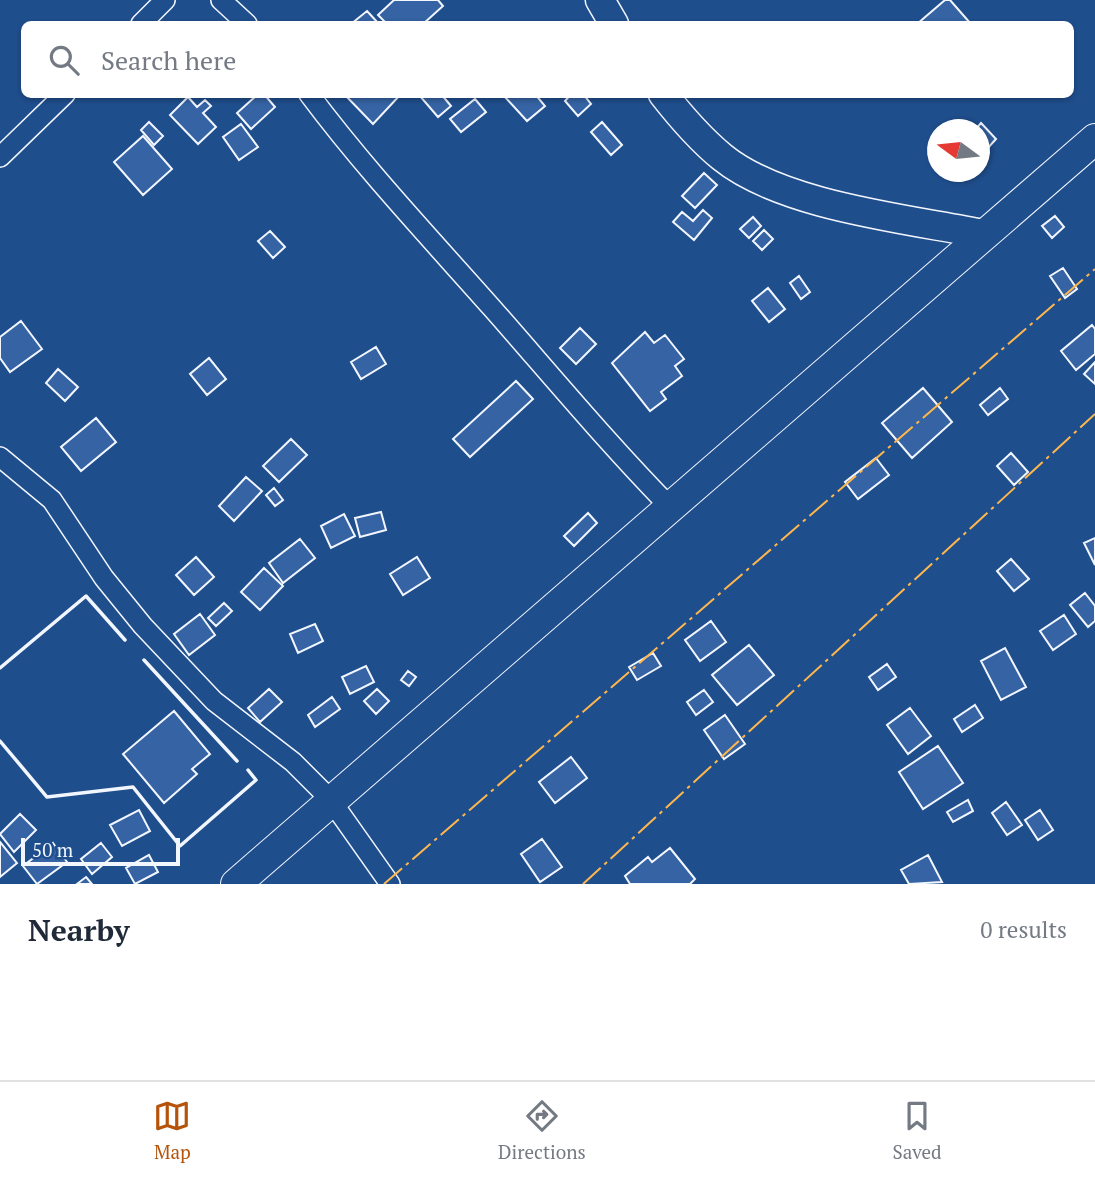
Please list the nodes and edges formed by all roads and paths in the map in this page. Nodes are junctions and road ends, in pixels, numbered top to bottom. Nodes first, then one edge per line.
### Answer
1 (165, 0) edge
2 (221, 0) edge
3 (600, 0) edge
4 (144, 21) edge
5 (244, 21) edge
6 (612, 21) edge
7 (61, 98) edge
8 (312, 98) edge
9 (666, 98) edge
10 (1095, 139) edge
11 (0, 157) edge
12 (983, 234) junction
13 (3, 464) edge
14 (672, 509) junction
15 (330, 799) junction
16 (236, 884) edge
17 (390, 884) edge

1 - 4 street
2 - 5 street
3 - 6 street
7 - 11 street
8 - 14 street
9 - 12 street
10 - 12 main road
12 - 14 main road
13 - 15 street
14 - 15 main road
15 - 16 main road
15 - 17 street

